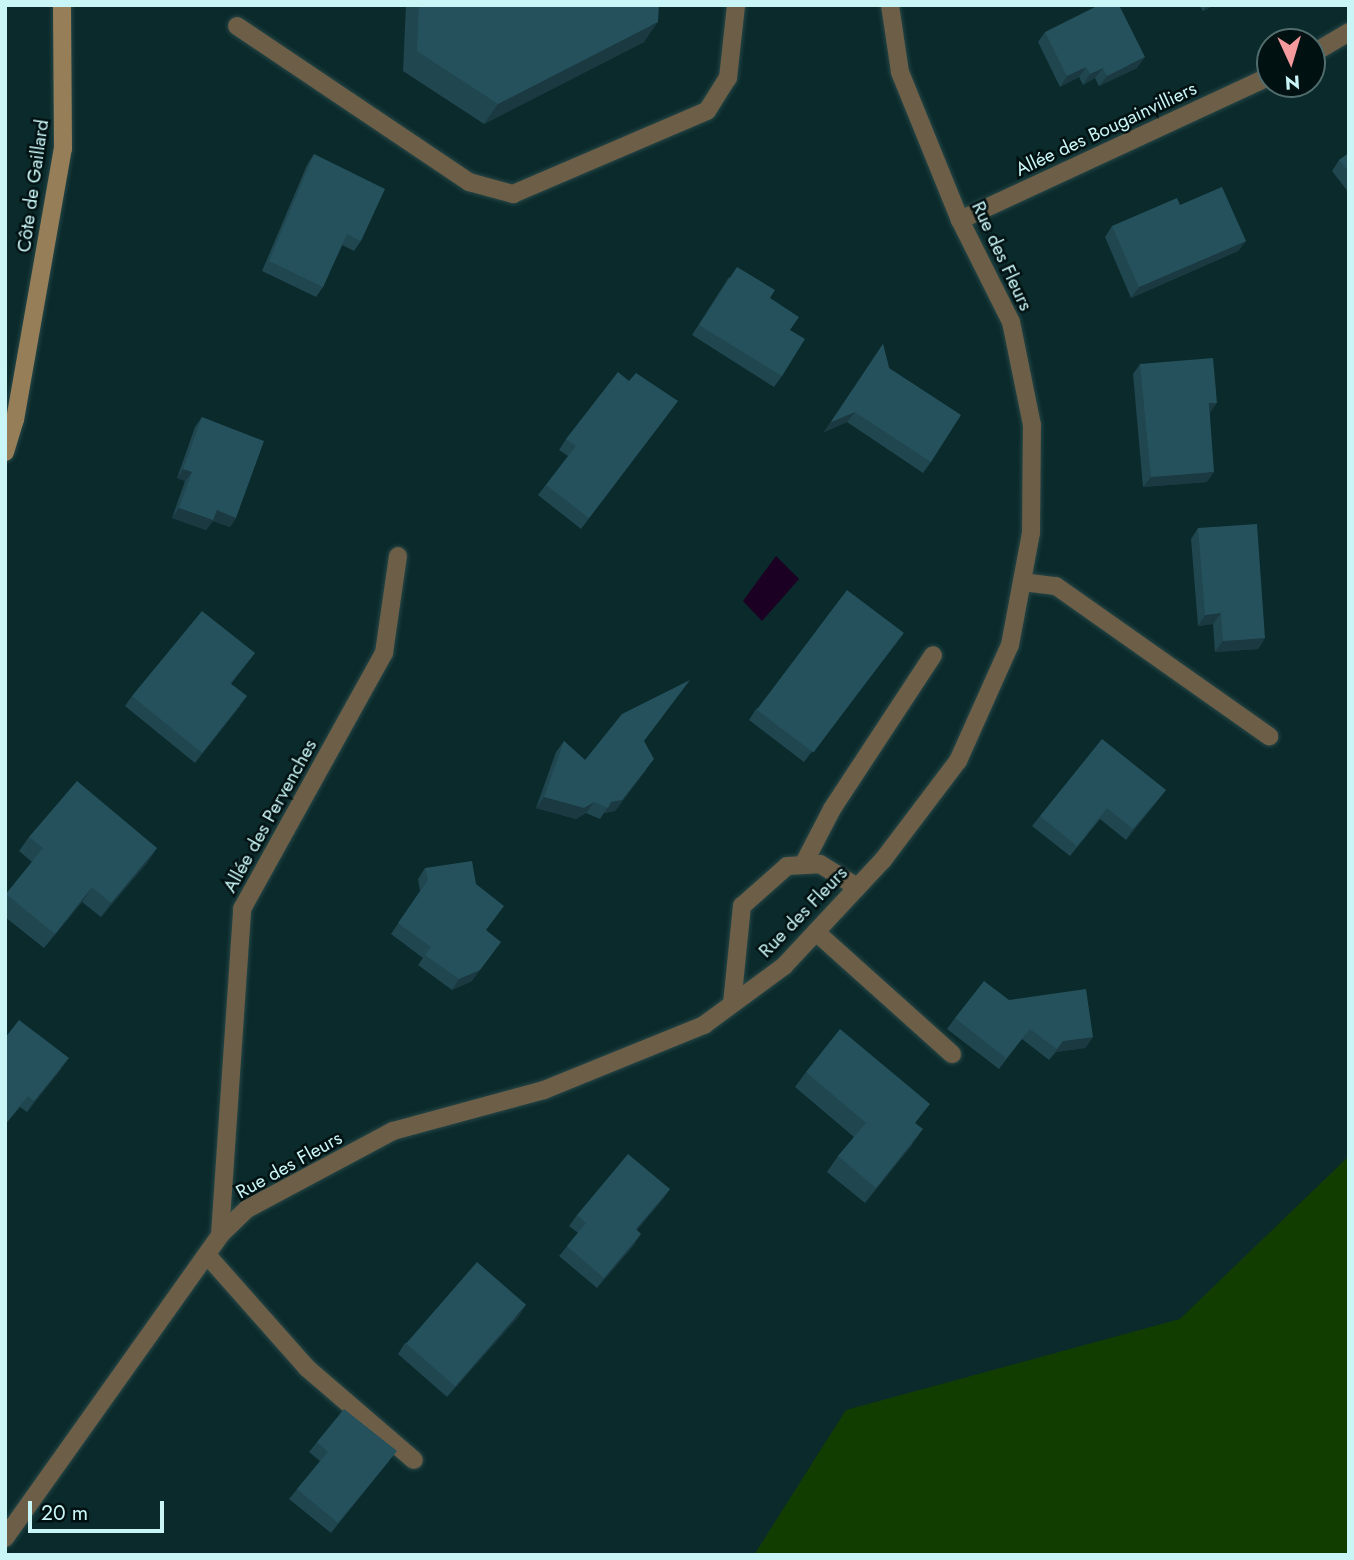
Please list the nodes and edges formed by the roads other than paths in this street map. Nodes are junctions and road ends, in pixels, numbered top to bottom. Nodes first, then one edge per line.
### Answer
1 (62, 5) edge
2 (736, 5) edge
3 (890, 5) edge
4 (237, 26) dead end
5 (1349, 32) edge
6 (1326, 46) edge
7 (1256, 83) edge
8 (960, 220) junction
9 (5, 452) edge
10 (398, 556) dead end
11 (1022, 582) junction
12 (933, 655) dead end
13 (1269, 736) dead end
14 (803, 865) junction
15 (857, 887) junction
16 (816, 932) junction
17 (732, 1004) junction
18 (952, 1054) dead end
19 (220, 1236) junction
20 (206, 1255) junction
21 (414, 1460) dead end
22 (5, 1538) edge

1 - 9 street, Côte de Gaillard
2 - 4 street
3 - 8 street, Rue des Fleurs
5 - 6 street
7 - 8 street, Allée des Bougainvilliers
8 - 11 street, Rue des Fleurs
10 - 19 street, Allée des Pervenches
11 - 13 street
11 - 15 street, Rue des Fleurs
12 - 14 street
14 - 15 street
14 - 17 street
15 - 16 street, Rue des Fleurs
16 - 17 street, Rue des Fleurs
16 - 18 street
17 - 19 street, Rue des Fleurs
19 - 20 street, Rue des Fleurs
20 - 21 street
20 - 22 street, Rue des Fleurs

